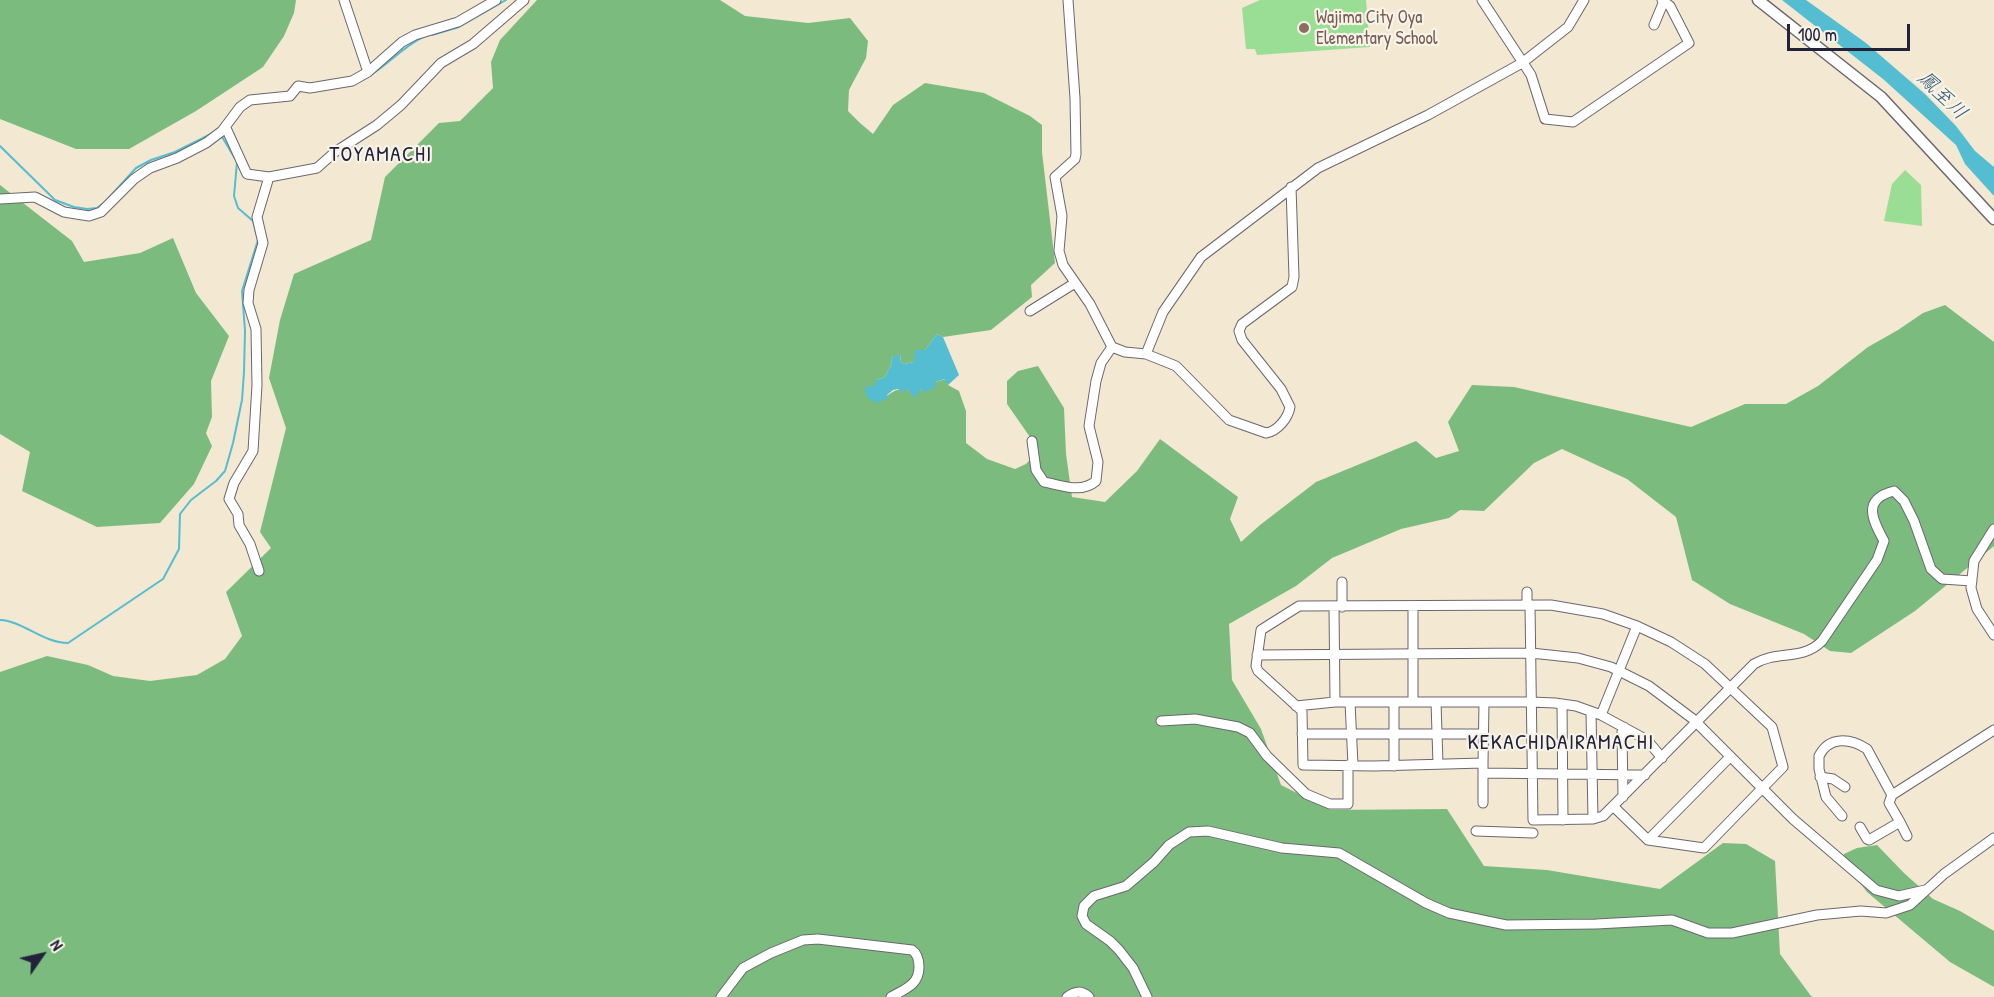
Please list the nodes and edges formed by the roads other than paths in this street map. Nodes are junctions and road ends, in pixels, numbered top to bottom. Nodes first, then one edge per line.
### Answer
1 (344, 0) edge
2 (496, 0) edge
3 (524, 0) edge
4 (1068, 0) edge
5 (1482, 0) edge
6 (1584, 0) edge
7 (1758, 0) edge
8 (1663, 1) edge
9 (1654, 25) dead end
10 (1522, 63) junction
11 (368, 72) junction
12 (222, 131) junction
13 (269, 177) junction
14 (1291, 187) junction
15 (0, 199) edge
16 (1994, 219) edge
17 (1075, 283) junction
18 (1030, 311) dead end
19 (1112, 347) junction
20 (1146, 354) junction
21 (1032, 441) dead end
22 (1994, 529) edge
23 (258, 571) dead end
24 (1972, 581) junction
25 (1342, 582) dead end
26 (1527, 592) dead end
27 (1528, 605) junction
28 (1413, 606) junction
29 (1338, 607) junction
30 (1637, 626) junction
31 (1994, 635) edge
32 (1531, 653) junction
33 (1336, 654) junction
34 (1413, 654) junction
35 (1257, 655) junction
36 (1619, 671) junction
37 (1730, 687) junction
38 (1335, 702) junction
39 (1350, 702) junction
40 (1394, 702) junction
41 (1413, 702) junction
42 (1436, 702) junction
43 (1484, 702) junction
44 (1531, 702) junction
45 (1563, 704) junction
46 (1296, 706) junction
47 (1591, 712) junction
48 (1601, 715) junction
49 (1161, 721) dead end
50 (1697, 723) junction
51 (1624, 728) junction
52 (1994, 730) edge
53 (1302, 734) junction
54 (1350, 734) junction
55 (1394, 734) junction
56 (1437, 734) junction
57 (1483, 734) junction
58 (1730, 757) junction
59 (1662, 758) junction
60 (1350, 765) junction
61 (1438, 765) junction
62 (1394, 766) junction
63 (1483, 768) junction
64 (1531, 773) junction
65 (1563, 773) junction
66 (1591, 774) junction
67 (1622, 774) junction
68 (1645, 775) junction
69 (1820, 777) junction
70 (1845, 787) dead end
71 (1761, 788) junction
72 (1892, 795) junction
73 (1623, 796) junction
74 (1483, 803) dead end
75 (1613, 806) junction
76 (1842, 816) dead end
77 (1593, 819) junction
78 (1533, 820) junction
79 (1563, 820) junction
80 (1900, 822) junction
81 (1860, 827) dead end
82 (1476, 831) dead end
83 (1907, 836) dead end
84 (1994, 838) edge
85 (1648, 840) junction
86 (1926, 890) junction
87 (721, 997) edge
88 (891, 997) edge
89 (1067, 997) edge
90 (1089, 997) edge
91 (1147, 997) edge

1 - 11 street
2 - 11 street
3 - 13 street
4 - 17 street
5 - 10 street
6 - 10 street
7 - 16 street
8 - 9 street
8 - 10 street
10 - 14 street
11 - 12 street
12 - 13 street
12 - 15 street
13 - 23 street
14 - 20 street
14 - 20 street
17 - 18 street
17 - 19 street
19 - 20 street
19 - 21 street
22 - 24 street
24 - 31 street
24 - 37 street
25 - 29 street
26 - 27 street
27 - 28 street
27 - 30 street
27 - 32 street
28 - 29 street
28 - 34 street
29 - 33 street
29 - 35 street
30 - 36 street
30 - 37 street
32 - 34 street
32 - 36 street
32 - 44 street
33 - 34 street
33 - 35 street
33 - 38 street
34 - 41 street
35 - 46 street
36 - 48 street
36 - 50 street
37 - 50 street
37 - 71 street
38 - 39 street
38 - 46 street
39 - 40 street
39 - 54 street
40 - 41 street
40 - 55 street
41 - 42 street
42 - 43 street
42 - 56 street
43 - 44 street
43 - 57 street
44 - 45 street
44 - 64 street
45 - 47 street
45 - 65 street
46 - 53 street
47 - 48 street
47 - 66 street
48 - 51 street
49 - 60 street
50 - 58 street
50 - 59 street
51 - 59 street
51 - 67 street
52 - 72 street
53 - 54 street
53 - 60 street
54 - 55 street
54 - 60 street
55 - 56 street
55 - 62 street
56 - 57 street
56 - 61 street
57 - 63 street
58 - 71 street
58 - 85 street
59 - 68 street
60 - 62 street
61 - 62 street
61 - 63 street
63 - 64 street
63 - 74 street
64 - 65 street
64 - 78 street
65 - 66 street
65 - 79 street
66 - 67 street
66 - 77 street
67 - 68 street
67 - 73 street
68 - 73 street
69 - 70 street
69 - 72 street
69 - 76 street
71 - 85 street
71 - 86 street
72 - 80 street
73 - 75 street
75 - 77 street
75 - 85 street
77 - 79 street
78 - 79 street
78 - 82 street
80 - 81 street
80 - 83 street
84 - 86 street
86 - 91 street
87 - 88 street
89 - 90 street

